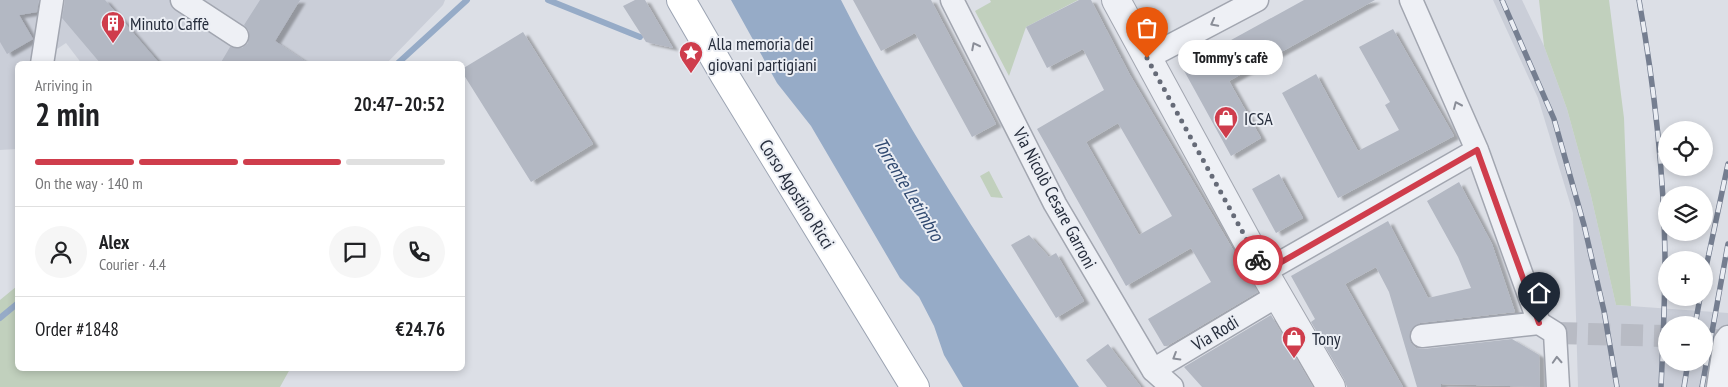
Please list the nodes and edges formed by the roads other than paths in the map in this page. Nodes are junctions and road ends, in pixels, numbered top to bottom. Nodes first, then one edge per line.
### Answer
1 (52, 0) edge
2 (182, 0) edge
3 (681, 0) edge
4 (952, 0) edge
5 (1116, 0) edge
6 (1257, 0) edge
7 (1411, 0) edge
8 (237, 36) dead end
9 (1147, 58) junction
10 (42, 61) edge
11 (1477, 150) junction
12 (1271, 284) junction
13 (1547, 328) junction
14 (1422, 336) dead end
15 (1727, 340) edge
16 (1153, 370) junction
17 (915, 387) edge
18 (1172, 387) edge
19 (1331, 387) edge
20 (1558, 387) edge
21 (1718, 387) edge

1 - 10 street
2 - 8 street
3 - 17 main road, Corso Agostino Ricci
16 -> 4 street, Via Nicolò Cesare Garroni
5 - 9 street
6 -> 9 street
11 -> 7 street
9 - 12 street
11 - 12 street, Via Rodi
11 - 13 street
12 -> 16 street, Via Rodi
12 - 19 street
13 - 14 street
20 -> 13 street
15 - 21 street
16 - 18 street, Via Nicolò Cesare Garroni

